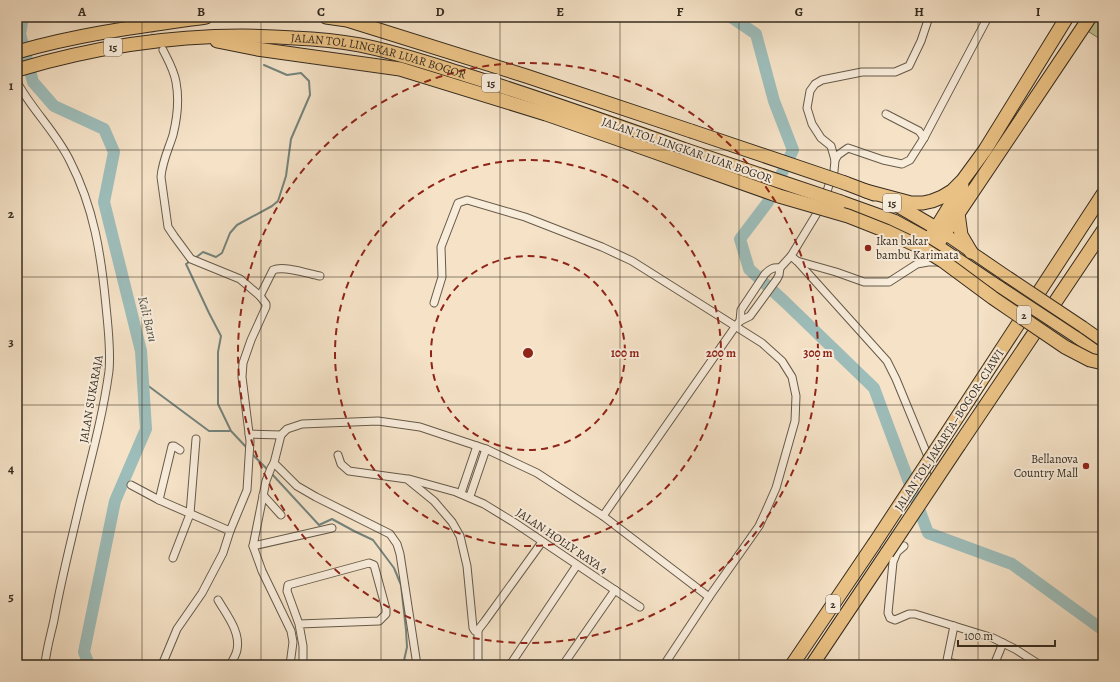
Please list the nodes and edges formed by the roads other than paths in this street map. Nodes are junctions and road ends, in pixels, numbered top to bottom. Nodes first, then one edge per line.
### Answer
1 (206, 17) edge
2 (326, 17) edge
3 (929, 17) edge
4 (988, 17) edge
5 (1068, 17) edge
6 (1090, 17) edge
7 (199, 37) junction
8 (163, 50) tunnel mouth
9 (17, 52) edge
10 (17, 70) edge
11 (17, 82) edge
12 (886, 114) dead end
13 (924, 138) junction
14 (985, 150) junction
15 (835, 160) junction
16 (866, 191) junction
17 (1103, 194) edge
18 (958, 213) junction
19 (940, 231) junction
20 (1103, 231) edge
21 (933, 242) junction
22 (971, 252) junction
23 (951, 254) junction
24 (791, 256) junction
25 (797, 261) junction
26 (780, 268) junction
27 (320, 276) dead end
28 (260, 296) junction
29 (434, 304) dead end
30 (740, 321) junction
31 (735, 327) junction
32 (1103, 342) edge
33 (1103, 356) edge
34 (1103, 363) edge
35 (281, 435) junction
36 (249, 438) junction
37 (196, 439) dead end
38 (477, 446) junction
39 (486, 449) junction
40 (180, 450) dead end
41 (338, 455) dead end
42 (272, 465) junction
43 (407, 479) junction
44 (942, 480) dead end
45 (131, 485) dead end
46 (461, 493) junction
47 (263, 495) junction
48 (470, 496) junction
49 (159, 500) junction
50 (190, 514) junction
51 (281, 515) dead end
52 (603, 516) junction
53 (332, 528) dead end
54 (230, 531) junction
55 (542, 542) junction
56 (253, 546) junction
57 (904, 546) dead end
58 (173, 558) dead end
59 (577, 566) junction
60 (615, 590) junction
61 (709, 597) junction
62 (218, 600) dead end
63 (640, 607) dead end
64 (299, 624) junction
65 (954, 626) junction
66 (478, 630) junction
67 (1004, 643) junction
68 (478, 662) dead end
69 (946, 664) edge
70 (45, 665) edge
71 (162, 665) edge
72 (230, 665) edge
73 (290, 665) edge
74 (303, 665) edge
75 (417, 665) edge
76 (510, 665) edge
77 (563, 665) edge
78 (664, 665) edge
79 (792, 665) edge
80 (812, 665) edge
81 (961, 665) edge
82 (994, 665) edge
83 (1040, 665) edge

1 - 9 highway, 15
2 - 16 highway, JALAN TOL LINGKAR LUAR BOGOR / 15, bridge
3 - 15 street
4 - 13 street
5 - 14 highway
6 - 18 highway
7 - 10 highway, JALAN TOL LINGKAR LUAR BOGOR / 15
7 - 21 highway, JALAN TOL LINGKAR LUAR BOGOR / 15, bridge
7 - 34 highway, bridge
8 - 28 street
11 - 70 street, JALAN SUKARAJA
12 - 13 street
13 - 15 street
14 - 16 highway
14 - 19 highway
15 - 24 street
16 - 19 highway, JALAN TOL LINGKAR LUAR BOGOR / 15
17 - 79 highway, JALAN TOL JAKARTA–BOGOR–CIAWI / 2, bridge
18 - 19 highway
18 - 22 highway
19 - 21 highway
19 - 22 main road
20 - 80 highway, JALAN TOL JAKARTA–BOGOR–CIAWI / 2, bridge
21 - 23 main road
22 - 32 main road, bridge
23 - 25 street
23 - 33 main road, bridge
24 - 25 street
24 - 26 street
25 - 44 street
26 - 30 street
26 - 30 street
27 - 28 street
28 - 36 street
29 - 31 street
30 - 31 street
31 - 52 street
31 - 61 street
35 - 36 street
35 - 38 street
35 - 42 street
36 - 54 street
37 - 50 street
38 - 39 street
38 - 46 street
39 - 48 street
39 - 52 street
40 - 49 street
41 - 43 street, JALAN HOLLY RAYA 4
42 - 47 street
42 - 75 street
43 - 46 street, JALAN HOLLY RAYA 4
43 - 66 street
45 - 49 street
46 - 48 street, JALAN HOLLY RAYA 4
47 - 51 street
47 - 56 street
48 - 55 street, JALAN HOLLY RAYA 4
49 - 50 street
50 - 54 street
50 - 58 street
52 - 61 street
53 - 56 street
54 - 71 street
55 - 59 street, JALAN HOLLY RAYA 4
55 - 66 street
56 - 73 street
57 - 65 street
59 - 60 street, JALAN HOLLY RAYA 4
59 - 76 street
60 - 63 street, JALAN HOLLY RAYA 4
60 - 77 street
61 - 78 street
62 - 72 street
64 - 64 street
64 - 74 street
65 - 67 street
65 - 69 street
66 - 68 street
67 - 82 street
67 - 83 street
69 - 81 street

